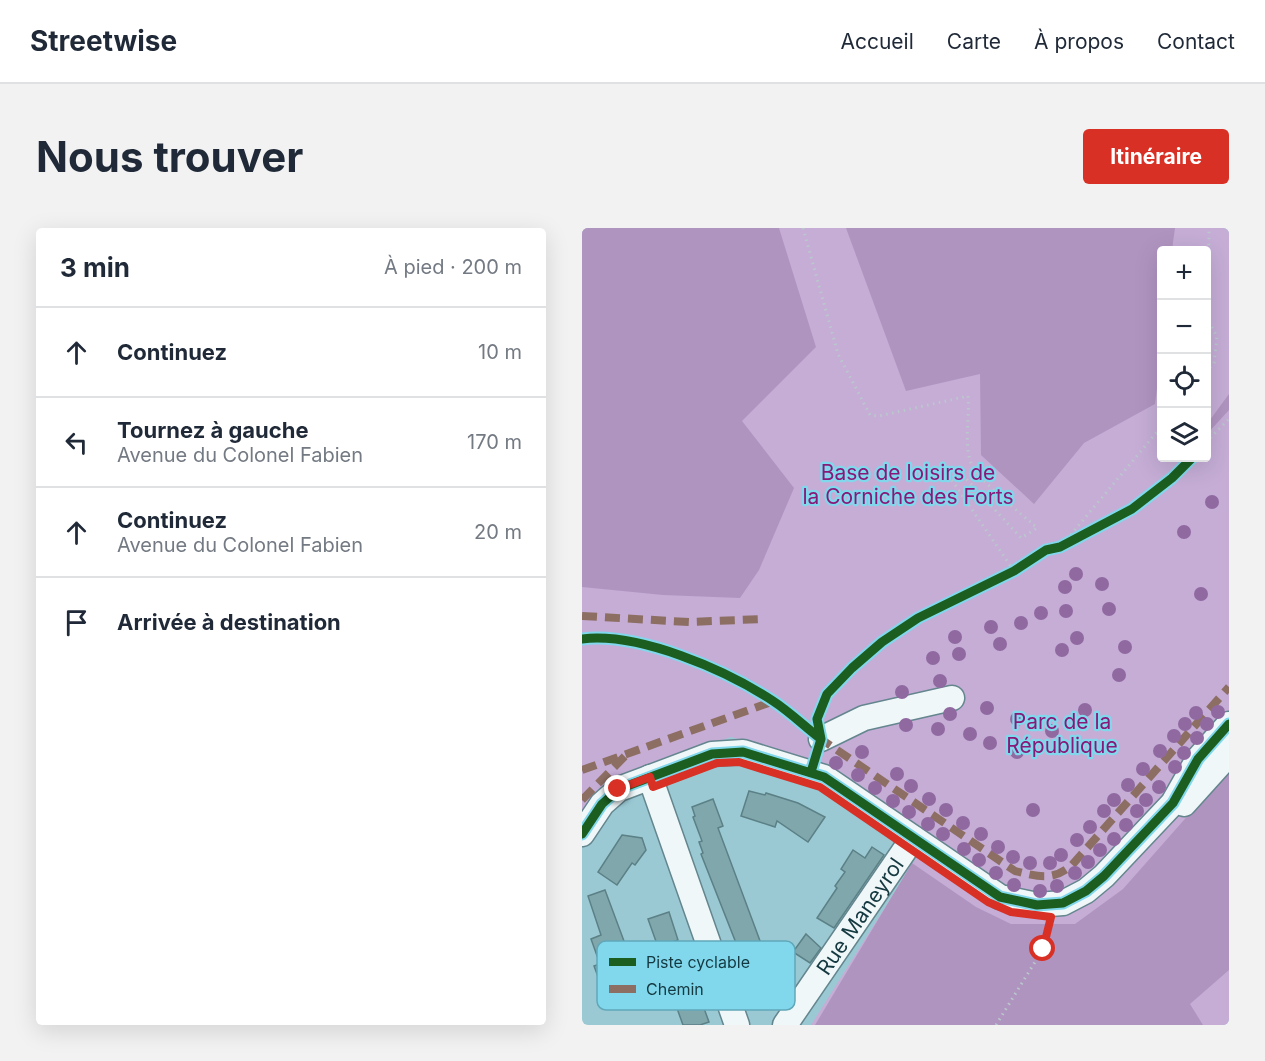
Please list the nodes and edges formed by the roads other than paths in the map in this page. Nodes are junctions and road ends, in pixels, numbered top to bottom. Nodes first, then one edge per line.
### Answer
1 (952, 698) dead end
2 (1229, 724) edge
3 (821, 739) road end
4 (1229, 754) edge
5 (652, 782) junction
6 (582, 834) edge
7 (910, 842) junction
8 (582, 853) edge
9 (708, 941) edge
10 (733, 1010) edge
11 (738, 1025) edge
12 (785, 1025) edge

1 - 3 street
2 - 7 street
4 - 7 street
5 - 6 street
5 - 7 street
5 - 8 street
5 - 9 street
7 - 12 street, Rue Maneyrol
10 - 11 street

